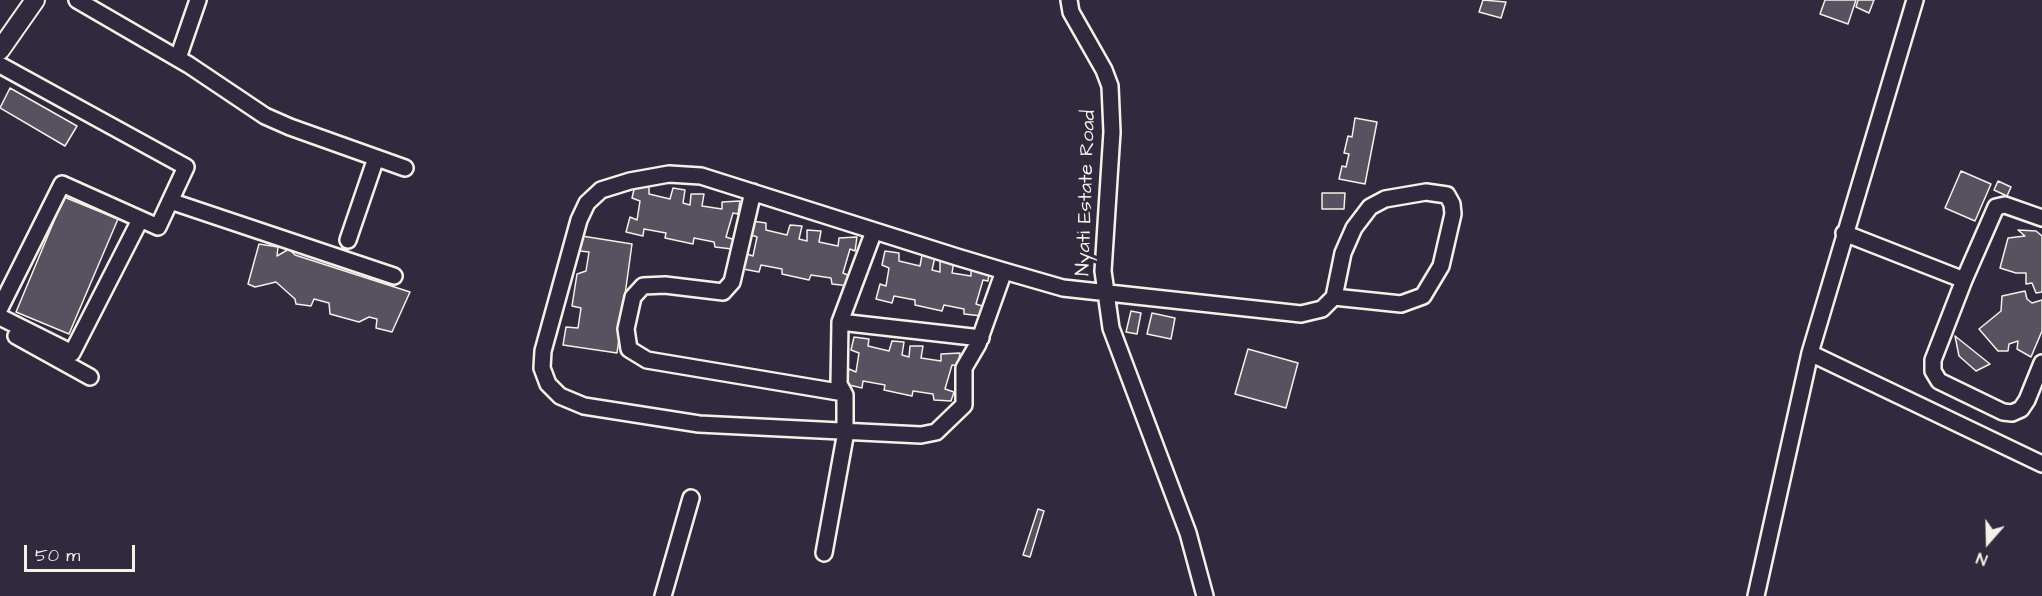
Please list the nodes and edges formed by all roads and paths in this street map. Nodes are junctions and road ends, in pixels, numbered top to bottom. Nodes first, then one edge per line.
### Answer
1 (35, 0) edge
2 (77, 0) edge
3 (198, 0) edge
4 (1069, 0) edge
5 (1915, 0) edge
6 (0, 50) edge
7 (178, 58) junction
8 (0, 65) edge
9 (376, 158) junction
10 (405, 168) dead end
11 (753, 192) junction
12 (170, 201) junction
13 (2042, 218) edge
14 (140, 220) junction
15 (874, 231) junction
16 (1844, 233) junction
17 (348, 240) dead end
18 (1004, 270) junction
19 (394, 276) dead end
20 (1964, 280) junction
21 (1106, 292) junction
22 (1334, 297) junction
23 (0, 308) edge
24 (0, 317) edge
25 (840, 322) junction
26 (0, 327) edge
27 (981, 338) junction
28 (1810, 353) junction
29 (2042, 363) edge
30 (90, 377) dead end
31 (844, 393) junction
32 (845, 431) junction
33 (2042, 464) edge
34 (691, 498) dead end
35 (824, 553) dead end
36 (663, 596) edge
37 (1205, 596) edge
38 (1756, 596) edge

1 - 6 main road
2 - 7 street
3 - 7 street
4 - 21 street, Nyati Estate Road
5 - 16 street
7 - 9 street
8 - 12 street
9 - 10 street
9 - 17 street
11 - 15 street
11 - 31 street
11 - 32 street
12 - 14 street
12 - 19 street
13 - 20 street
14 - 23 street
14 - 24 street
15 - 18 street
15 - 25 street
16 - 20 street
16 - 28 street
18 - 21 street
18 - 27 street
20 - 29 street
21 - 22 street
21 - 37 street, Nyati Estate Road
22 - 22 street
25 - 27 street
25 - 31 street
26 - 30 street
27 - 32 street
28 - 33 street
28 - 38 street
31 - 32 street
32 - 35 street
34 - 36 street

